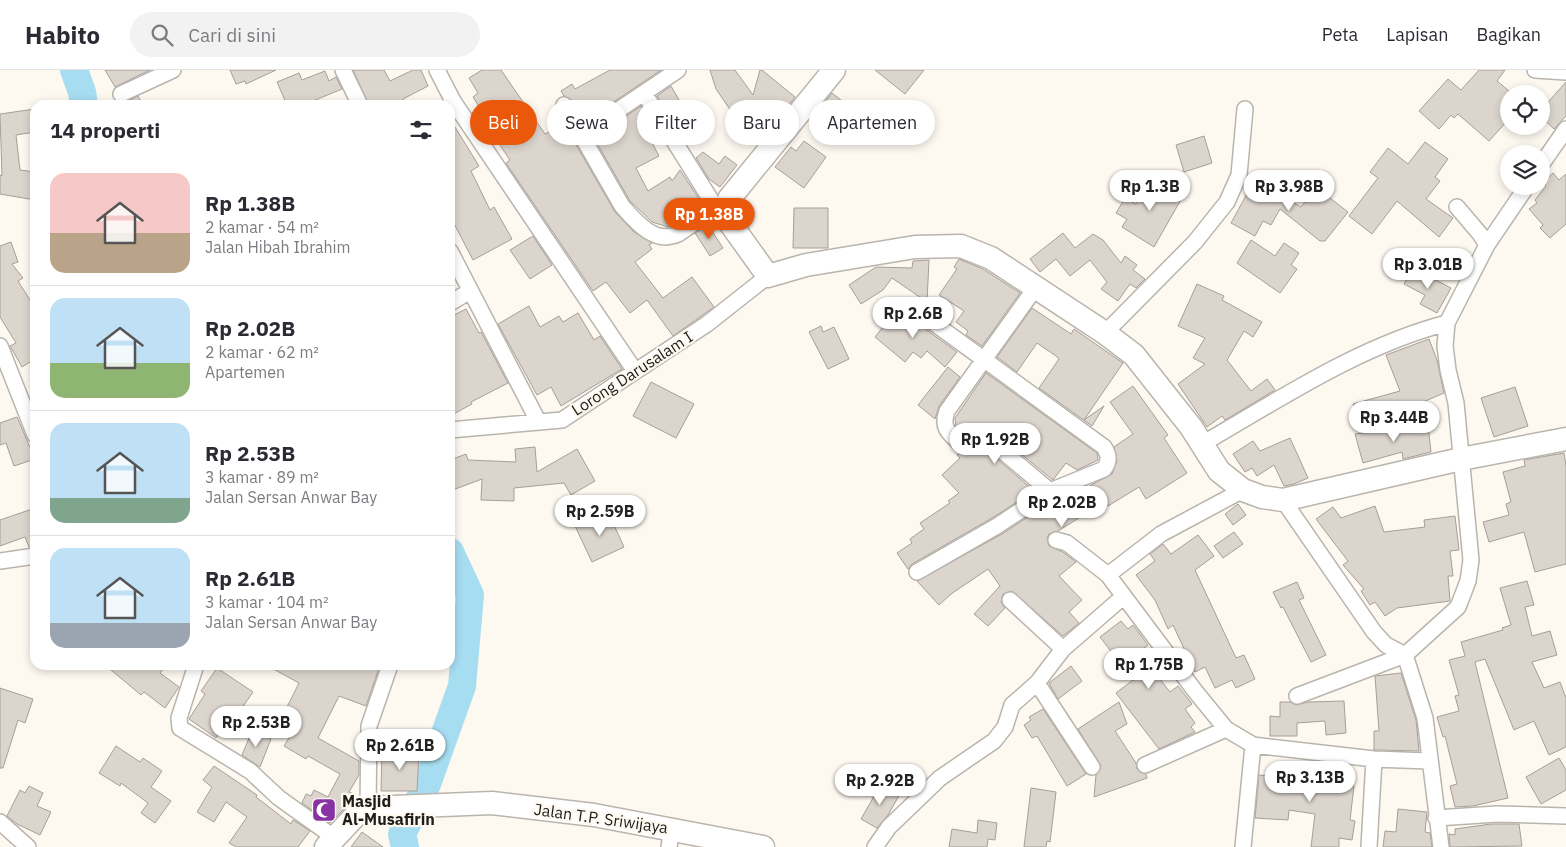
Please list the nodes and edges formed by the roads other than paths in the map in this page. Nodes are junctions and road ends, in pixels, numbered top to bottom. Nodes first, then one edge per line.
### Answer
1 (173, 70) edge
2 (343, 70) edge
3 (437, 70) edge
4 (678, 70) edge
5 (834, 70) edge
6 (1535, 70) edge
7 (1566, 72) edge
8 (644, 93) junction
9 (122, 94) dead end
10 (358, 100) edge
11 (452, 100) edge
12 (455, 104) edge
13 (627, 104) edge
14 (1245, 109) dead end
15 (1566, 129) edge
16 (587, 145) edge
17 (1550, 152) edge
18 (1521, 195) edge
19 (722, 204) junction
20 (1457, 207) dead end
21 (1487, 245) junction
22 (455, 261) edge
23 (768, 276) junction
24 (1036, 287) junction
25 (470, 291) junction
26 (455, 300) edge
27 (916, 310) dead end
28 (1447, 322) junction
29 (1105, 333) junction
30 (0, 346) edge
31 (984, 358) junction
32 (635, 371) junction
33 (30, 422) edge
34 (538, 422) junction
35 (455, 430) edge
36 (987, 438) dead end
37 (1566, 439) edge
38 (960, 443) dead end
39 (1202, 444) junction
40 (1461, 459) junction
41 (1243, 490) junction
42 (1050, 491) junction
43 (1283, 500) junction
44 (1056, 540) dead end
45 (30, 557) edge
46 (0, 561) edge
47 (916, 572) dead end
48 (1108, 575) junction
49 (1124, 596) junction
50 (1010, 600) dead end
51 (1063, 649) junction
52 (1405, 655) junction
53 (194, 670) edge
54 (388, 670) edge
55 (1037, 683) junction
56 (1297, 696) dead end
57 (1226, 729) junction
58 (1252, 745) junction
59 (1374, 759) junction
60 (1430, 761) junction
61 (1145, 765) dead end
62 (1092, 767) dead end
63 (372, 807) junction
64 (1566, 816) edge
65 (1436, 818) junction
66 (0, 822) edge
67 (670, 838) edge
68 (331, 842) edge
69 (28, 847) edge
70 (763, 847) edge
71 (875, 847) edge
72 (1243, 847) edge
73 (1369, 847) edge
74 (1441, 847) edge

1 - 9 street
2 - 10 street
3 - 11 street
4 - 8 street
5 - 19 street
6 - 7 street
8 - 13 street
8 - 19 street
12 - 32 street
14 - 29 street
15 - 17 street
16 - 19 street
18 - 21 street
19 - 23 street
20 - 21 street
21 - 28 street
22 - 25 street
23 - 24 street
23 - 32 street, Lorong Darusalam I
24 - 29 street
24 - 31 street
25 - 26 street
25 - 34 street
27 - 31 street
28 - 39 street
28 - 40 street
29 - 39 street
30 - 33 street
31 - 38 street
31 - 42 street
32 - 34 street, Lorong Darusalam I
34 - 35 street, Lorong Darusalam I
36 - 42 street
37 - 40 street
39 - 41 street
40 - 43 street
40 - 52 street
41 - 43 street
41 - 48 street
42 - 47 street
43 - 52 street
44 - 48 street
45 - 46 street
48 - 49 street
49 - 51 street
49 - 57 street
50 - 51 street
51 - 55 street
52 - 56 street
52 - 60 street
53 - 68 street
54 - 63 street
55 - 62 street
55 - 71 street
57 - 58 street
57 - 61 street
58 - 59 street
58 - 72 street
59 - 60 street
59 - 73 street
60 - 65 street
63 - 67 street, Jalan T.P. Sriwijaya
63 - 68 street
64 - 65 street
65 - 74 street
66 - 69 street
67 - 70 street, Jalan T.P. Sriwijaya

